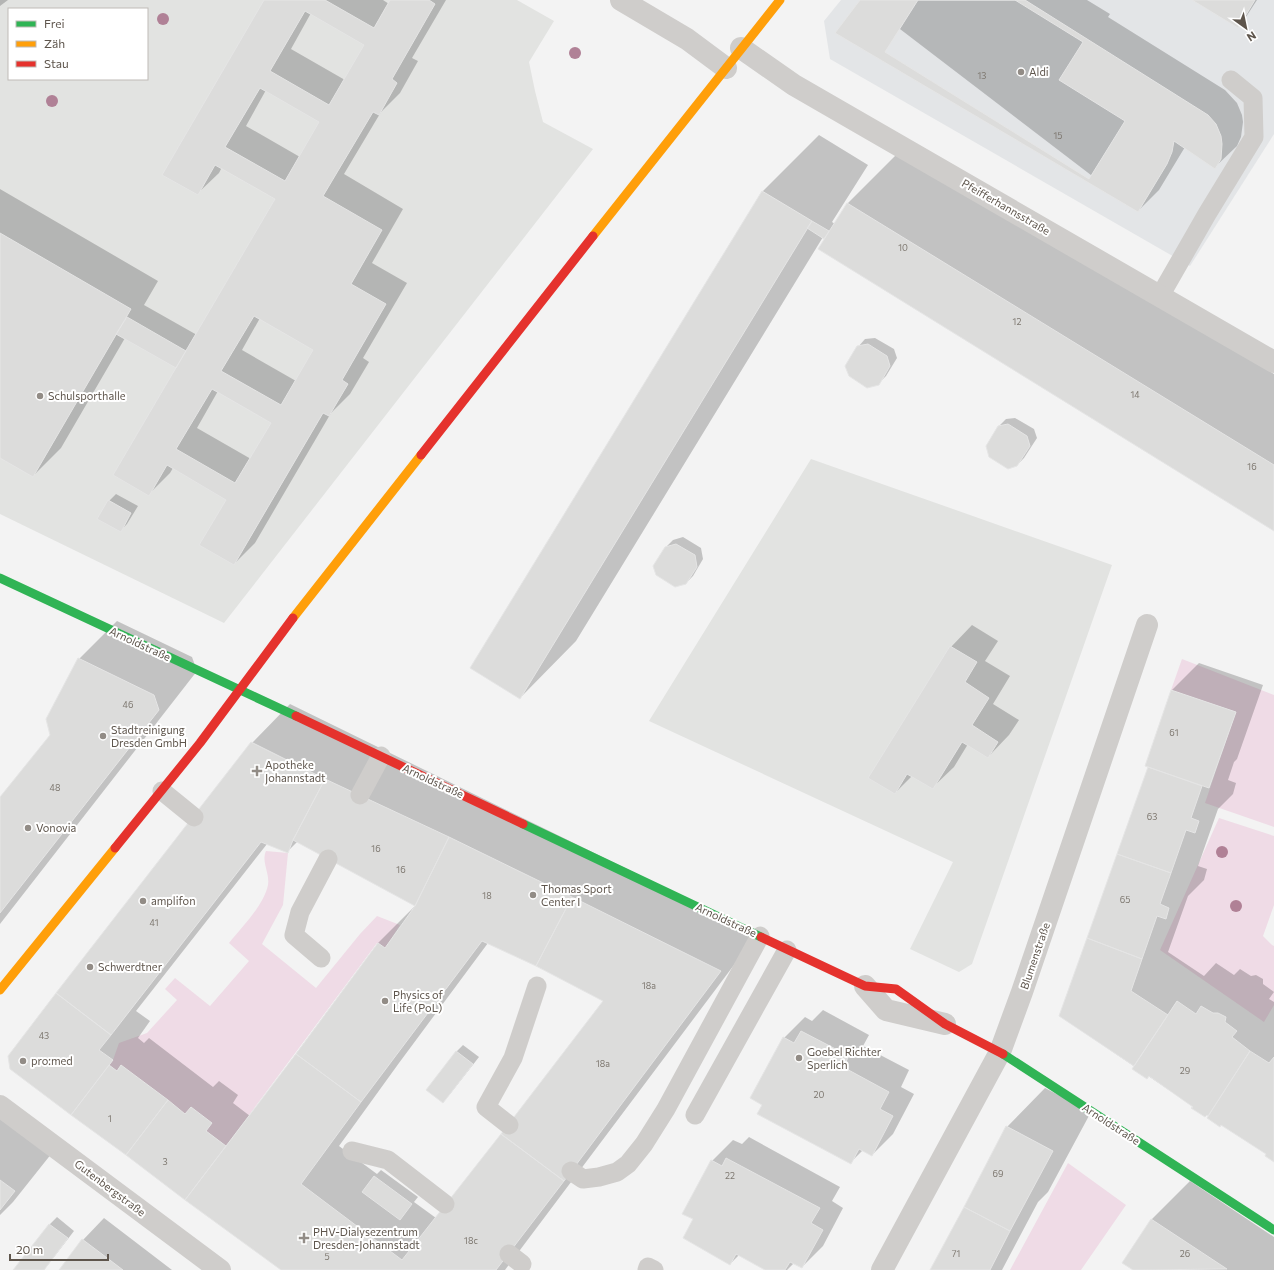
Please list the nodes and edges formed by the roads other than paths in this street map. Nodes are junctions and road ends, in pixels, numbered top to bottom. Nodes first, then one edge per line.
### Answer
1 (621, 0) edge
2 (780, 0) edge
3 (741, 48) junction
4 (726, 68) junction
5 (1231, 80) dead end
6 (1160, 296) junction
7 (1274, 362) edge
8 (0, 578) edge
9 (1147, 625) dead end
10 (239, 690) junction
11 (381, 756) junction
12 (162, 791) junction
13 (360, 795) dead end
14 (194, 817) dead end
15 (328, 859) dead end
16 (760, 936) junction
17 (787, 950) junction
18 (321, 958) dead end
19 (537, 986) dead end
20 (865, 986) joint
21 (0, 990) edge
22 (945, 1024) joint
23 (1000, 1052) junction
24 (0, 1106) edge
25 (694, 1115) dead end
26 (508, 1124) dead end
27 (352, 1151) dead end
28 (571, 1171) dead end
29 (445, 1204) dead end
30 (1274, 1230) edge
31 (220, 1270) edge
32 (647, 1270) edge
33 (654, 1270) edge
34 (882, 1270) edge

1 - 4 street
2 - 3 street
3 - 4 street
3 - 6 street, Pfeifferhannsstraße
4 - 10 street
5 - 6 lane
6 - 7 street, Pfeifferhannsstraße
8 - 10 street, Arnoldstraße
9 - 23 street, Blumenstraße
10 - 11 street, Arnoldstraße
10 - 12 street
11 - 13 lane
11 - 16 street, Arnoldstraße
12 - 14 lane
12 - 21 street
15 - 18 lane
16 - 17 street, Arnoldstraße
16 - 28 lane
17 - 20 street, Arnoldstraße
17 - 25 lane
19 - 26 lane
20 - 22 street, Arnoldstraße
22 - 23 street, Arnoldstraße
23 - 30 street, Arnoldstraße
23 - 34 street, Blumenstraße
24 - 31 street, Gutenbergstraße
27 - 29 lane
32 - 33 lane

